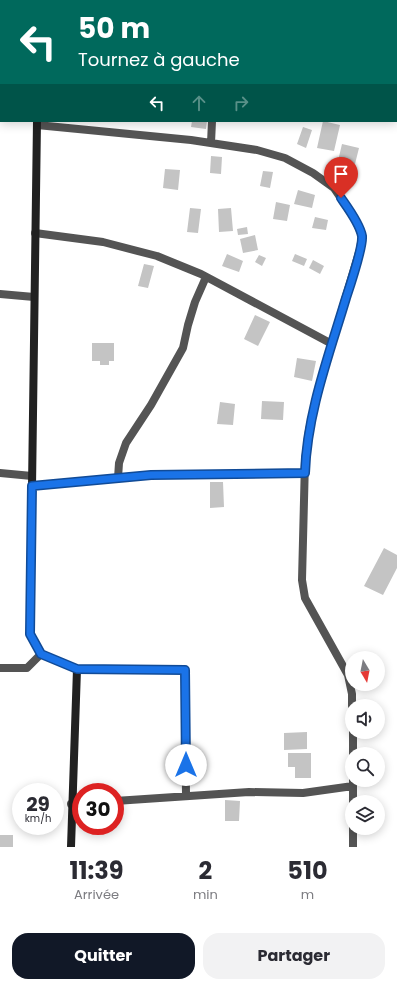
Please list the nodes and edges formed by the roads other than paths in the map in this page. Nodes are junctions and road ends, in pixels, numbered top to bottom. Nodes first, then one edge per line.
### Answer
1 (212, 122) edge
2 (37, 123) edge
3 (211, 143) junction
4 (35, 233) junction
5 (206, 277) junction
6 (0, 294) edge
7 (34, 297) junction
8 (332, 344) junction
9 (0, 473) edge
10 (305, 473) junction
11 (32, 476) junction
12 (118, 478) junction
13 (32, 486) junction
14 (41, 654) junction
15 (0, 668) edge
16 (77, 669) junction
17 (352, 699) edge
18 (73, 783) edge
19 (345, 785) edge
20 (186, 796) junction
21 (124, 800) edge
22 (72, 804) edge
23 (353, 835) edge
24 (71, 847) edge
25 (353, 847) edge

1 - 3 street
2 - 3 street
2 - 4 street
3 - 8 street
4 - 5 street
4 - 7 street
5 - 8 street
5 - 12 street
6 - 7 street
7 - 11 street
8 - 10 street
9 - 11 street
10 - 12 street
10 - 17 street
11 - 13 street
12 - 13 street
13 - 14 street
14 - 15 street
14 - 16 street
16 - 18 street
16 - 20 street
19 - 20 street
20 - 21 street
22 - 24 street
23 - 25 street

